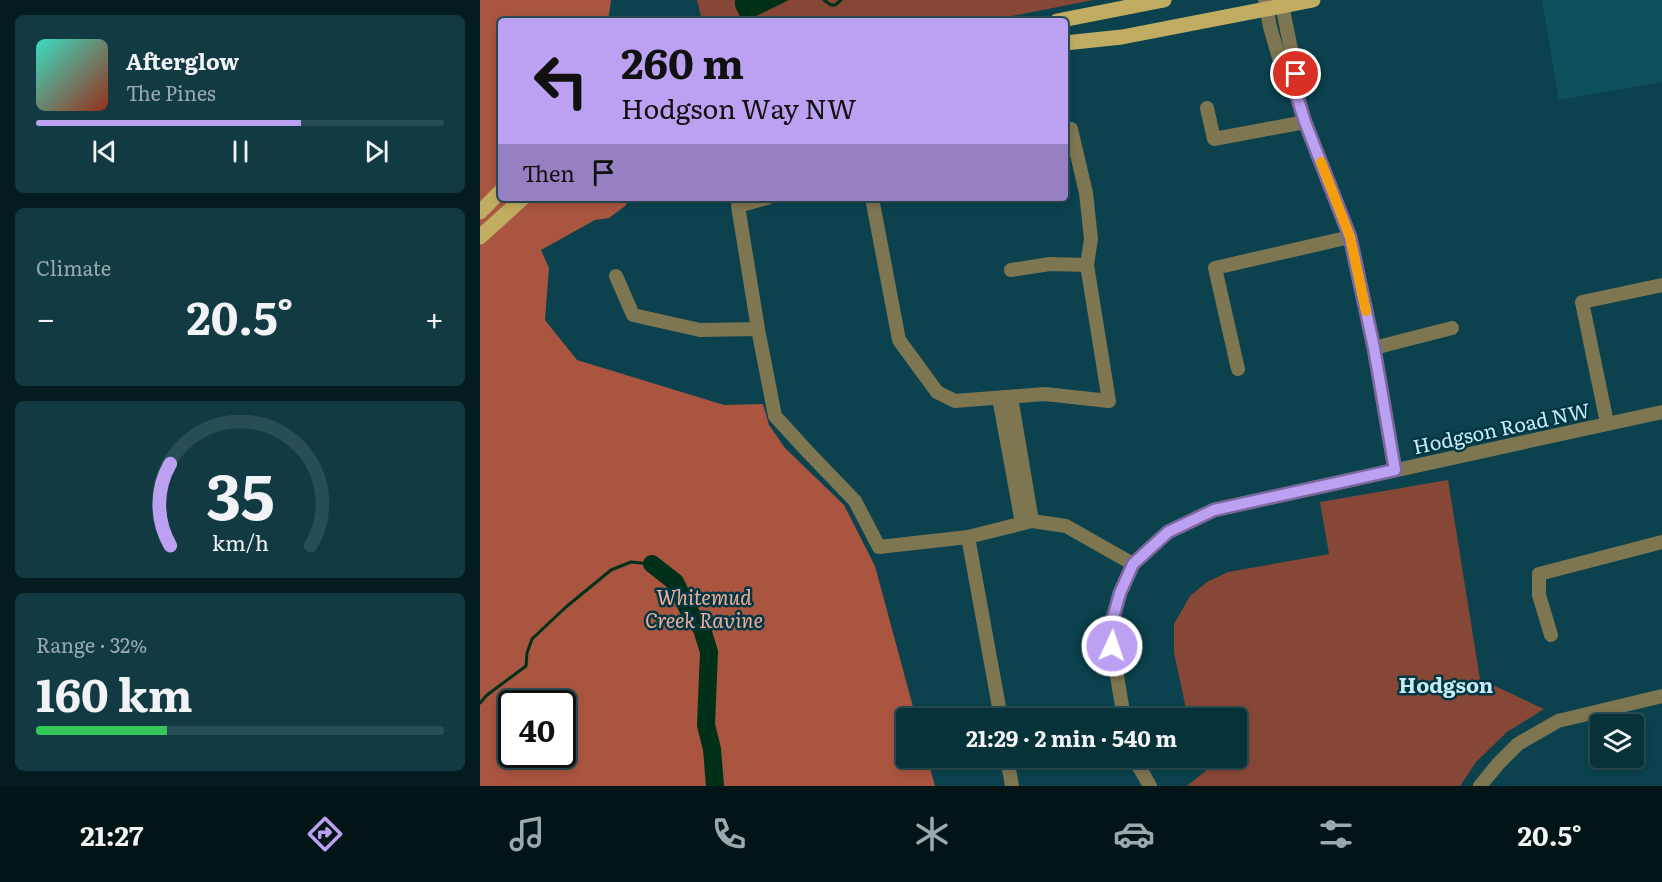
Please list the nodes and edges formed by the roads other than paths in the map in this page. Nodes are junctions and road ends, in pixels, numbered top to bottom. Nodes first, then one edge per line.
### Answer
1 (1164, 0) edge
2 (1313, 0) edge
3 (1274, 4) edge
4 (1068, 19) edge
5 (1068, 43) edge
6 (1207, 108) dead end
7 (1305, 122) junction
8 (1071, 129) dead end
9 (498, 195) edge
10 (519, 201) edge
11 (756, 201) edge
12 (873, 201) edge
13 (480, 212) edge
14 (480, 237) edge
15 (1350, 237) junction
16 (1087, 265) junction
17 (1011, 270) dead end
18 (616, 276) dead end
19 (1662, 285) edge
20 (1452, 328) dead end
21 (758, 329) junction
22 (1374, 348) junction
23 (1238, 369) dead end
24 (1005, 397) junction
25 (1662, 412) edge
26 (1607, 423) junction
27 (1395, 470) junction
28 (1027, 522) junction
29 (968, 537) junction
30 (1662, 542) edge
31 (1133, 564) junction
32 (1551, 635) dead end
33 (1662, 696) edge
34 (999, 708) edge
35 (1122, 708) edge
36 (1008, 768) edge
37 (1140, 768) edge
38 (1481, 785) edge
39 (1011, 786) edge
40 (1150, 786) edge

1 - 4 main road
2 - 3 main road
3 - 5 main road
3 - 7 street
6 - 7 street
7 - 15 street
8 - 16 street
9 - 13 main road
10 - 14 main road
11 - 21 street
12 - 24 street
15 - 22 street
15 - 23 street
16 - 17 street
16 - 24 street
18 - 21 street
19 - 26 street
20 - 22 street
21 - 29 street
22 - 27 street
24 - 28 street
25 - 26 street, Hodgson Road NW
26 - 27 street, Hodgson Road NW
27 - 31 street, Hodgson Road NW
28 - 29 street
28 - 31 street
29 - 34 street
30 - 32 street
31 - 35 street, Hodgson Road NW
33 - 38 street
36 - 39 street
37 - 40 street

